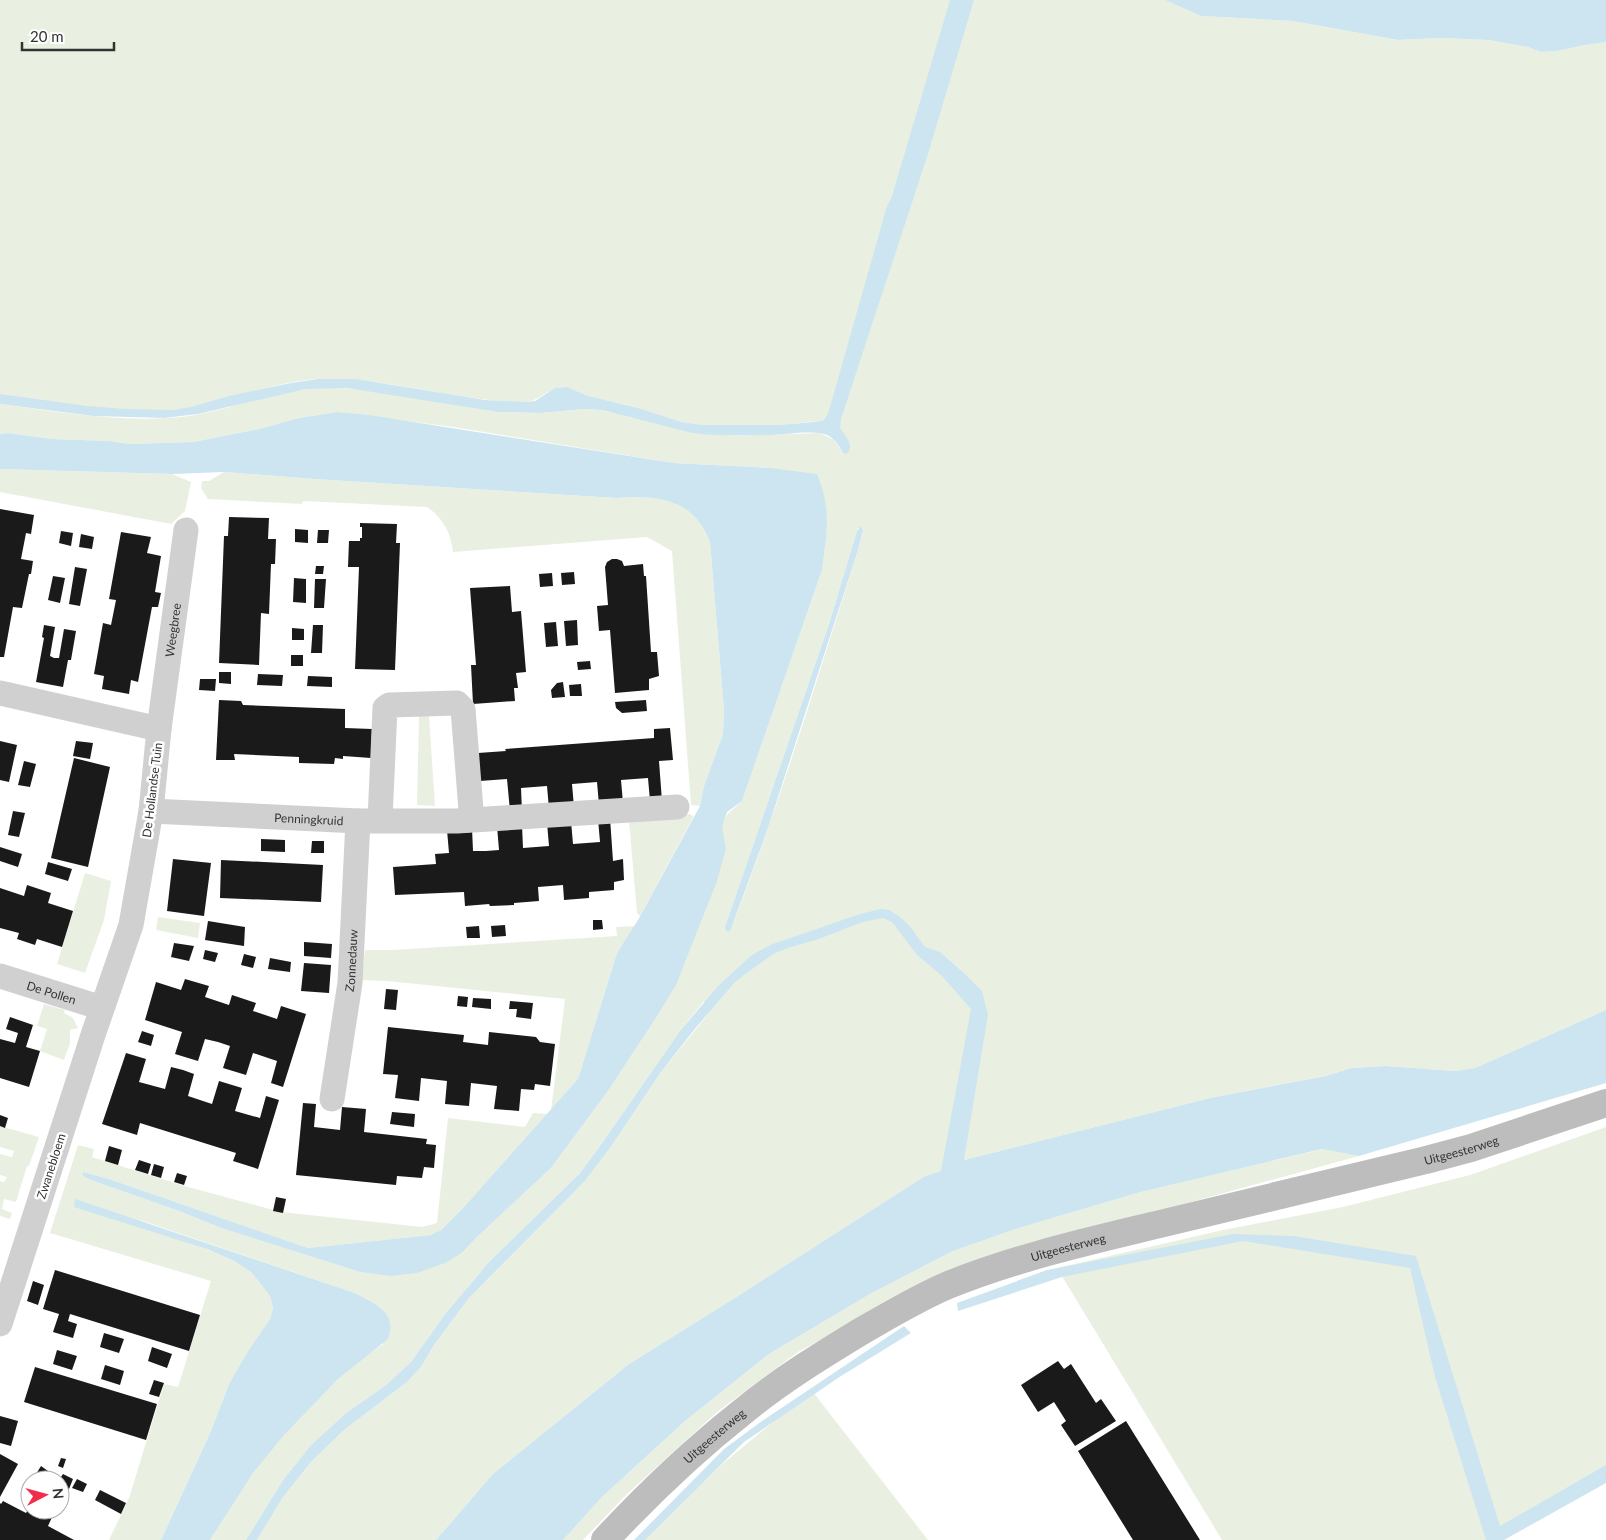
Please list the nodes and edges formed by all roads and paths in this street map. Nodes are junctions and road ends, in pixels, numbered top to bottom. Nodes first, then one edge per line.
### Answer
1 (186, 530) dead end
2 (0, 693) edge
3 (159, 729) junction
4 (677, 807) dead end
5 (151, 811) junction
6 (467, 820) junction
7 (369, 821) junction
8 (0, 976) edge
9 (102, 1008) junction
10 (332, 1099) dead end
11 (1606, 1104) edge
12 (0, 1324) edge
13 (605, 1540) edge

1 - 3 street, Weegbree
2 - 3 street, De Hollandse Tuin
3 - 5 street, De Hollandse Tuin
4 - 6 street, Penningkruid
5 - 7 street, Penningkruid
5 - 9 street, De Hollandse Tuin
6 - 7 street, Penningkruid
6 - 7 street, Zonnedauw
7 - 10 street, Zonnedauw
8 - 9 street, De Pollen
9 - 12 street, Zwanebloem
11 - 13 street, Uitgeesterweg

